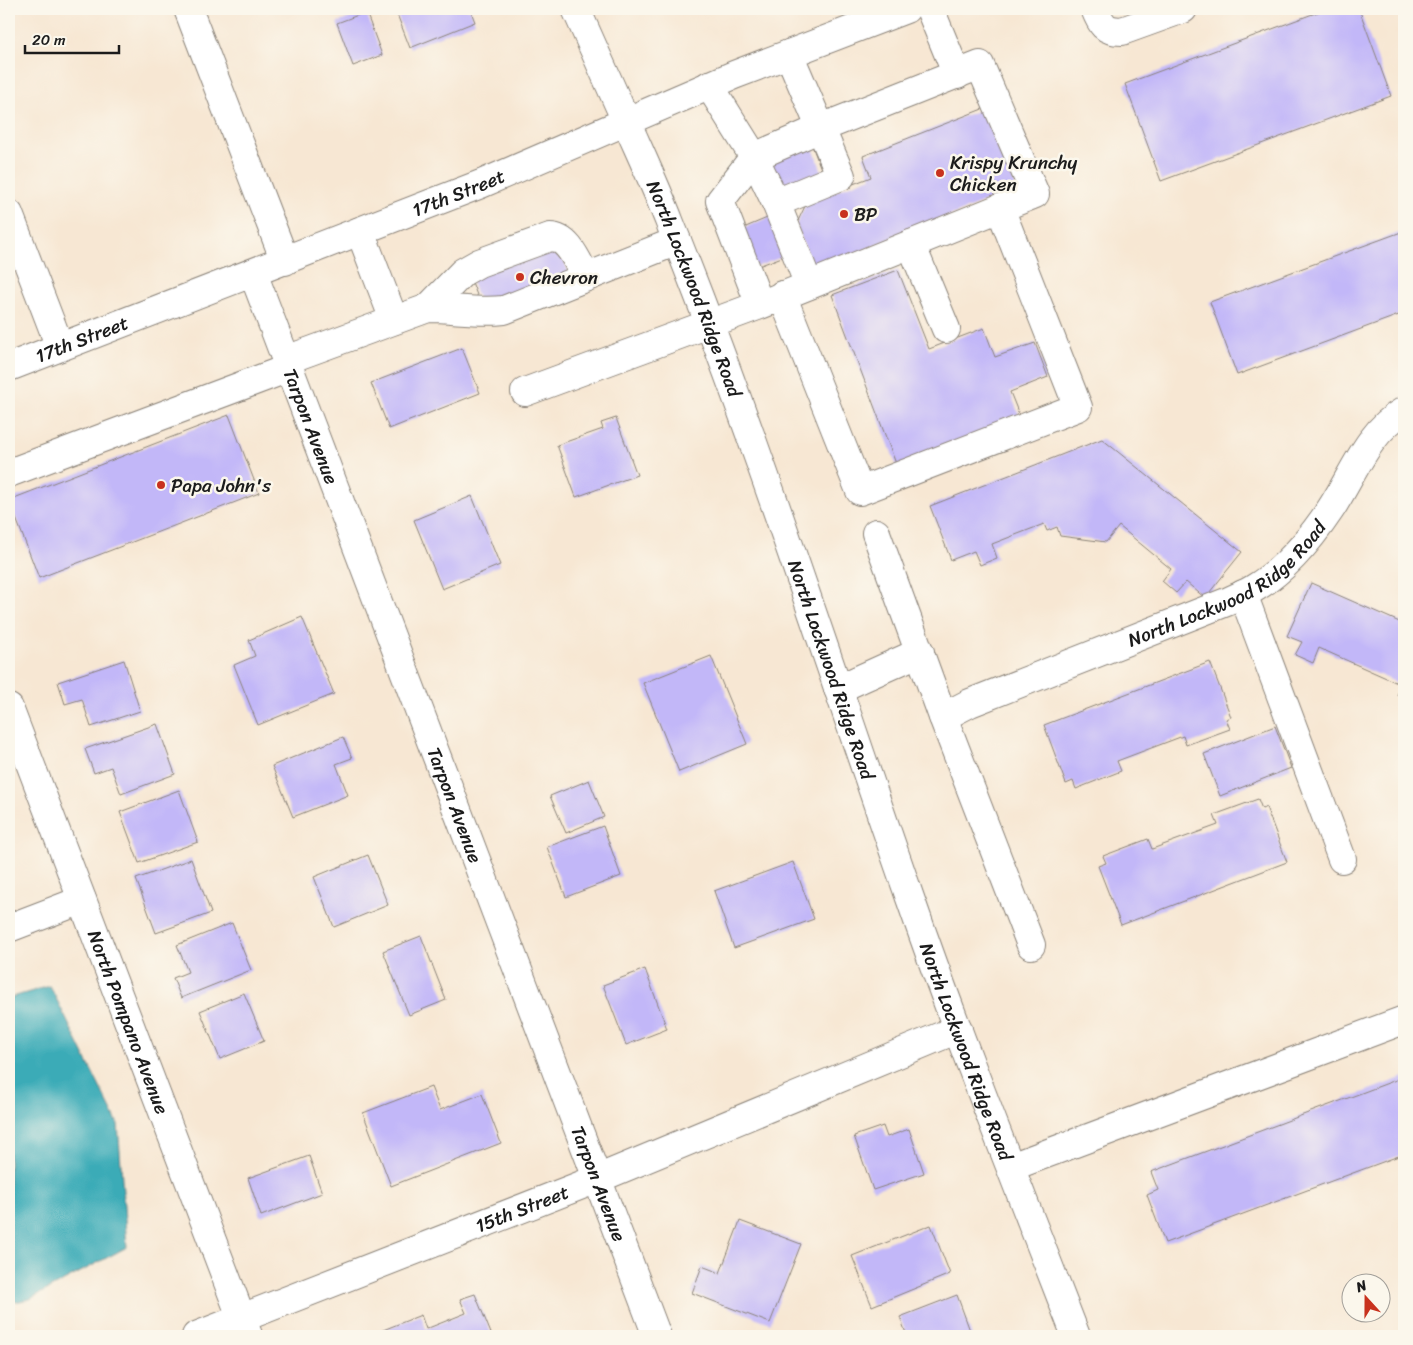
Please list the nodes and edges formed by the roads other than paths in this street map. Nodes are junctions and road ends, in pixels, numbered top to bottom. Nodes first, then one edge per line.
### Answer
1 (188, 9) edge
2 (576, 9) edge
3 (906, 9) edge
4 (930, 9) edge
5 (1096, 9) edge
6 (1183, 9) edge
7 (790, 54) junction
8 (957, 75) junction
9 (710, 85) junction
10 (626, 121) junction
11 (821, 128) junction
12 (754, 157) junction
13 (776, 202) junction
14 (1000, 208) junction
15 (9, 214) edge
16 (360, 231) junction
17 (677, 241) junction
18 (911, 244) junction
19 (285, 260) junction
20 (253, 274) junction
21 (586, 277) junction
22 (809, 284) junction
23 (771, 300) junction
24 (428, 308) junction
25 (394, 320) junction
26 (710, 324) junction
27 (946, 329) dead end
28 (60, 348) junction
29 (287, 364) junction
30 (9, 368) edge
31 (525, 392) dead end
32 (1404, 411) edge
33 (9, 473) edge
34 (876, 533) dead end
35 (1243, 594) junction
36 (920, 652) junction
37 (838, 689) junction
38 (9, 708) edge
39 (943, 717) junction
40 (1342, 859) dead end
41 (82, 900) junction
42 (9, 928) edge
43 (1031, 945) dead end
44 (1404, 1020) edge
45 (958, 1029) junction
46 (1010, 1167) junction
47 (597, 1179) junction
48 (245, 1328) edge
49 (196, 1336) edge
50 (657, 1336) edge
51 (1076, 1336) edge

1 - 19 street
2 - 10 street, North Lockwood Ridge Road
3 - 7 street, 17th Street
4 - 8 street
5 - 6 street
7 - 9 street, 17th Street
7 - 11 street
8 - 11 street
8 - 14 street
9 - 10 street, 17th Street
9 - 12 street
10 - 16 street, 17th Street
10 - 17 street, North Lockwood Ridge Road
11 - 12 street
11 - 13 street
12 - 13 street
12 - 23 street
13 - 22 street
14 - 18 street
14 - 23 street
15 - 28 street
16 - 19 street, 17th Street
16 - 25 street
17 - 21 street
17 - 26 street, North Lockwood Ridge Road
18 - 22 street
18 - 27 street
19 - 20 street, 17th Street
20 - 28 street, 17th Street
20 - 29 street, Tarpon Avenue
21 - 24 street
21 - 24 street
22 - 23 street
23 - 26 street
24 - 25 street
25 - 29 street
26 - 31 street
26 - 37 street, North Lockwood Ridge Road
28 - 30 street, 17th Street
29 - 33 street
29 - 47 street, Tarpon Avenue
32 - 35 street, North Lockwood Ridge Road
34 - 36 street
35 - 39 street, North Lockwood Ridge Road
35 - 40 street
36 - 37 street
36 - 39 street
37 - 45 street, North Lockwood Ridge Road
38 - 41 street, North Pompano Avenue
39 - 43 street
41 - 42 street
41 - 48 street, North Pompano Avenue
44 - 46 street
45 - 46 street, North Lockwood Ridge Road
45 - 47 street, 15th Street
46 - 51 street, North Lockwood Ridge Road
47 - 48 street, 15th Street
47 - 50 street, Tarpon Avenue
48 - 49 street, 15th Street

